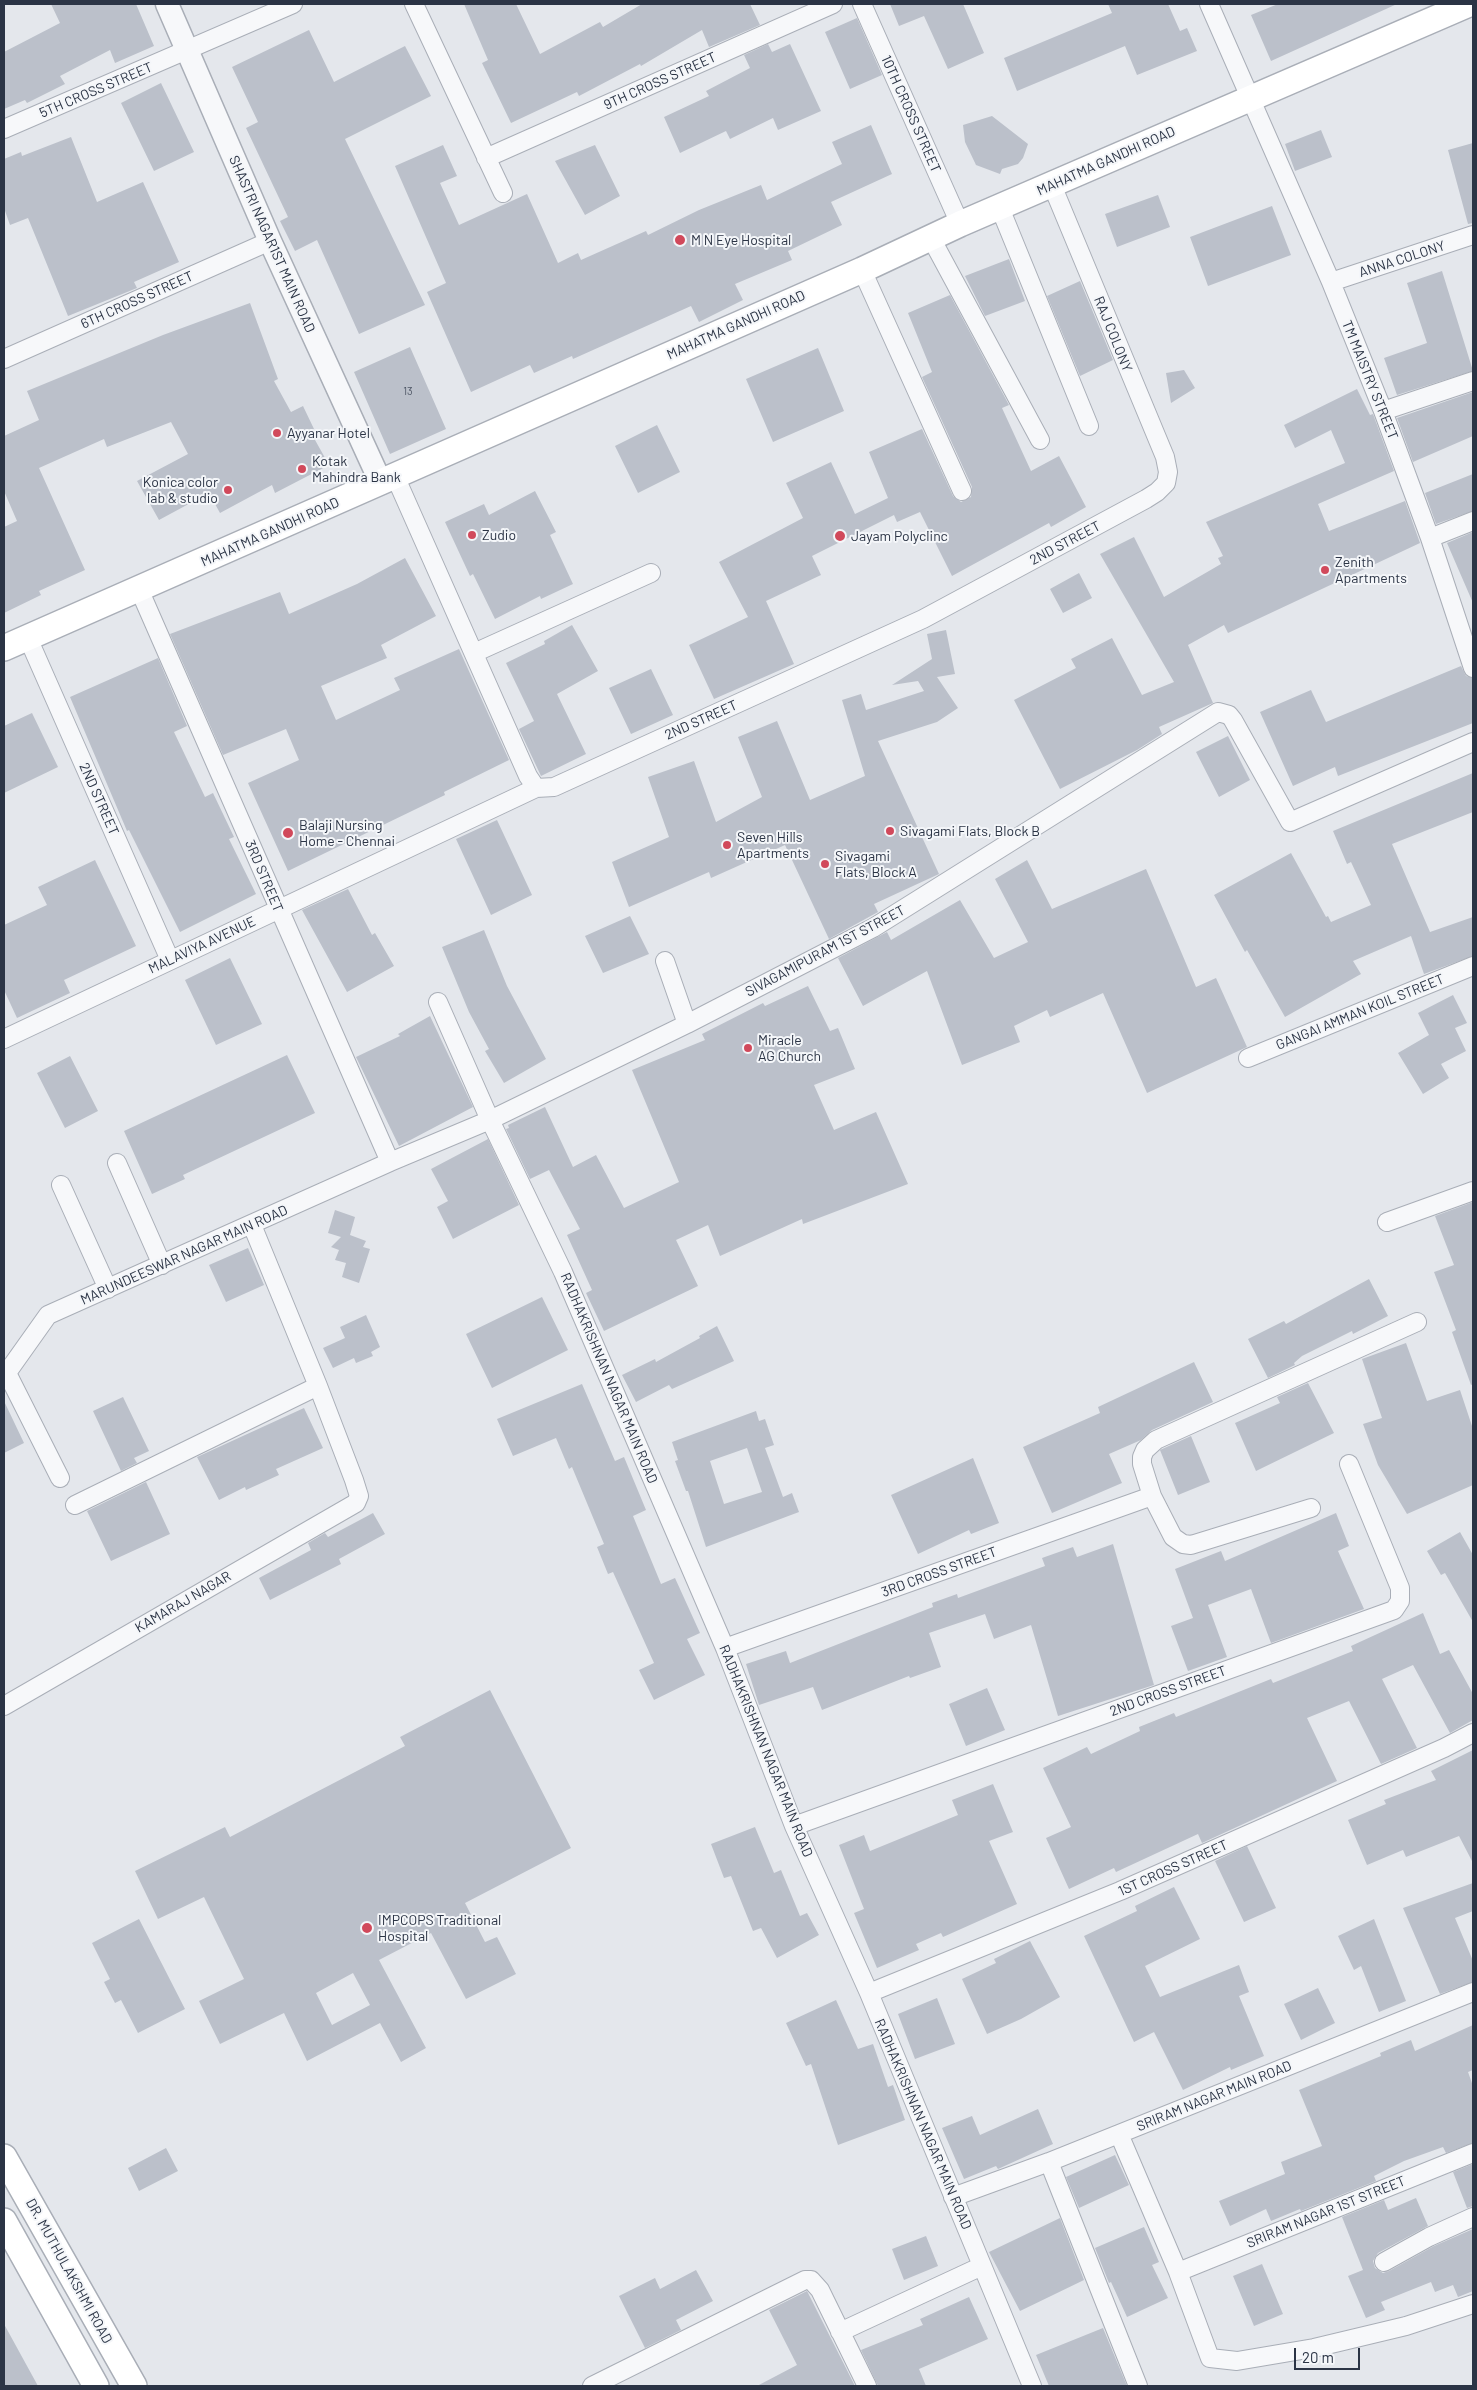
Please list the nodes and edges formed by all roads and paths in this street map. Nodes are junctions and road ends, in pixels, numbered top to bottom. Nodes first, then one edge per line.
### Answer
1 (167, 4) edge
2 (293, 4) edge
3 (414, 4) edge
4 (833, 4) edge
5 (862, 4) edge
6 (1210, 4) edge
7 (1469, 4) edge
8 (189, 51) junction
9 (1250, 98) junction
10 (4, 129) edge
11 (486, 158) junction
12 (1052, 185) junction
13 (503, 193) dead end
14 (1000, 208) junction
15 (960, 224) junction
16 (1473, 235) edge
17 (931, 238) junction
18 (270, 242) junction
19 (862, 270) junction
20 (1331, 282) junction
21 (4, 359) edge
22 (1473, 381) edge
23 (1383, 410) junction
24 (1089, 426) dead end
25 (1040, 440) dead end
26 (388, 479) junction
27 (1166, 483) joint
28 (962, 490) dead end
29 (1473, 521) edge
30 (1430, 538) junction
31 (651, 573) dead end
32 (139, 589) junction
33 (28, 638) junction
34 (4, 648) edge
35 (474, 653) junction
36 (1473, 664) edge
37 (1473, 742) edge
38 (536, 788) junction
39 (278, 910) junction
40 (170, 960) junction
41 (665, 961) dead end
42 (1473, 966) edge
43 (438, 1002) dead end
44 (687, 1024) junction
45 (4, 1039) edge
46 (1248, 1058) dead end
47 (490, 1120) junction
48 (390, 1162) junction
49 (117, 1163) dead end
50 (61, 1186) dead end
51 (1473, 1192) edge
52 (1387, 1222) dead end
53 (252, 1224) junction
54 (162, 1265) junction
55 (108, 1289) junction
56 (1417, 1322) dead end
57 (5, 1375) edge
58 (318, 1386) junction
59 (1349, 1464) dead end
60 (60, 1478) dead end
61 (1152, 1496) junction
62 (75, 1505) dead end
63 (1311, 1508) dead end
64 (725, 1648) junction
65 (4, 1706) edge
66 (1473, 1732) edge
67 (794, 1826) junction
68 (1473, 1992) edge
69 (869, 1993) junction
70 (1119, 2134) junction
71 (1473, 2153) edge
72 (4, 2156) edge
73 (1049, 2162) junction
74 (954, 2197) junction
75 (1473, 2217) edge
76 (4, 2221) edge
77 (1384, 2262) dead end
78 (982, 2266) junction
79 (1178, 2272) junction
80 (1473, 2304) edge
81 (840, 2332) junction
82 (96, 2386) edge
83 (134, 2386) edge
84 (592, 2386) edge
85 (867, 2386) edge
86 (1032, 2386) edge
87 (1138, 2386) edge

1 - 8 street, SHASTRI NAGAR1ST MAIN ROAD
2 - 8 street, 5TH CROSS STREET
3 - 11 street
4 - 11 street, 9TH CROSS STREET
5 - 15 street, 10TH CROSS STREET
6 - 9 street, TM MAISTRY STREET
7 - 9 main road, MAHATMA GANDHI ROAD
8 - 10 street, 5TH CROSS STREET
8 - 18 street, SHASTRI NAGAR1ST MAIN ROAD
9 - 12 main road, MAHATMA GANDHI ROAD
9 - 20 street, TM MAISTRY STREET
11 - 13 street
12 - 14 main road, MAHATMA GANDHI ROAD
12 - 27 street, RAJ COLONY
14 - 15 main road, MAHATMA GANDHI ROAD
14 - 24 street
15 - 17 main road, MAHATMA GANDHI ROAD
16 - 20 street, ANNA COLONY
17 - 19 main road, MAHATMA GANDHI ROAD
17 - 25 street
18 - 21 street, 6TH CROSS STREET
18 - 26 street, SHASTRI NAGAR1ST MAIN ROAD
19 - 26 main road, MAHATMA GANDHI ROAD
19 - 28 street
20 - 23 street, TM MAISTRY STREET
22 - 23 street
23 - 30 street, TM MAISTRY STREET
26 - 32 main road, MAHATMA GANDHI ROAD
26 - 35 street
27 - 38 street, 2ND STREET
29 - 30 street
30 - 36 street, TM MAISTRY STREET
31 - 35 street
32 - 33 main road, MAHATMA GANDHI ROAD
32 - 39 street, 3RD STREET
33 - 34 main road, MAHATMA GANDHI ROAD
33 - 40 street, 2ND STREET
35 - 38 street
37 - 44 street, SIVAGAMIPURAM 1ST STREET
38 - 39 street, MALAVIYA AVENUE
39 - 40 street, MALAVIYA AVENUE
39 - 48 street, 3RD STREET
40 - 45 street, MALAVIYA AVENUE
41 - 44 street
42 - 46 street, GANGAI AMMAN KOIL STREET
43 - 47 street, RADHAKRISHNAN NAGAR MAIN ROAD
44 - 47 street, SIVAGAMIPURAM 1ST STREET
47 - 48 street, MARUNDEESWAR NAGAR MAIN ROAD
47 - 64 street, RADHAKRISHNAN NAGAR MAIN ROAD
48 - 53 street, MARUNDEESWAR NAGAR MAIN ROAD
49 - 54 street
50 - 55 street
51 - 52 street
53 - 54 street, MARUNDEESWAR NAGAR MAIN ROAD
53 - 58 street
54 - 55 street, MARUNDEESWAR NAGAR MAIN ROAD
55 - 57 street, MARUNDEESWAR NAGAR MAIN ROAD
56 - 61 street
57 - 60 street
58 - 62 street
58 - 65 street, KAMARAJ NAGAR
59 - 67 street, 2ND CROSS STREET
61 - 63 street
61 - 64 street, 3RD CROSS STREET
64 - 67 street, RADHAKRISHNAN NAGAR MAIN ROAD
66 - 69 street, 1ST CROSS STREET
67 - 69 street, RADHAKRISHNAN NAGAR MAIN ROAD
68 - 70 street, SRIRAM NAGAR MAIN ROAD
69 - 74 street, RADHAKRISHNAN NAGAR MAIN ROAD
70 - 73 street, SRIRAM NAGAR MAIN ROAD
70 - 79 street
71 - 79 street, SRIRAM NAGAR 1ST STREET
72 - 83 main road, DR. MUTHULAKSHMI ROAD
73 - 74 street, SRIRAM NAGAR MAIN ROAD
73 - 87 street
74 - 78 street, RADHAKRISHNAN NAGAR MAIN ROAD
75 - 77 street
76 - 82 main road
78 - 81 street
78 - 86 street, RADHAKRISHNAN NAGAR MAIN ROAD
79 - 80 street
81 - 84 street
81 - 85 street

